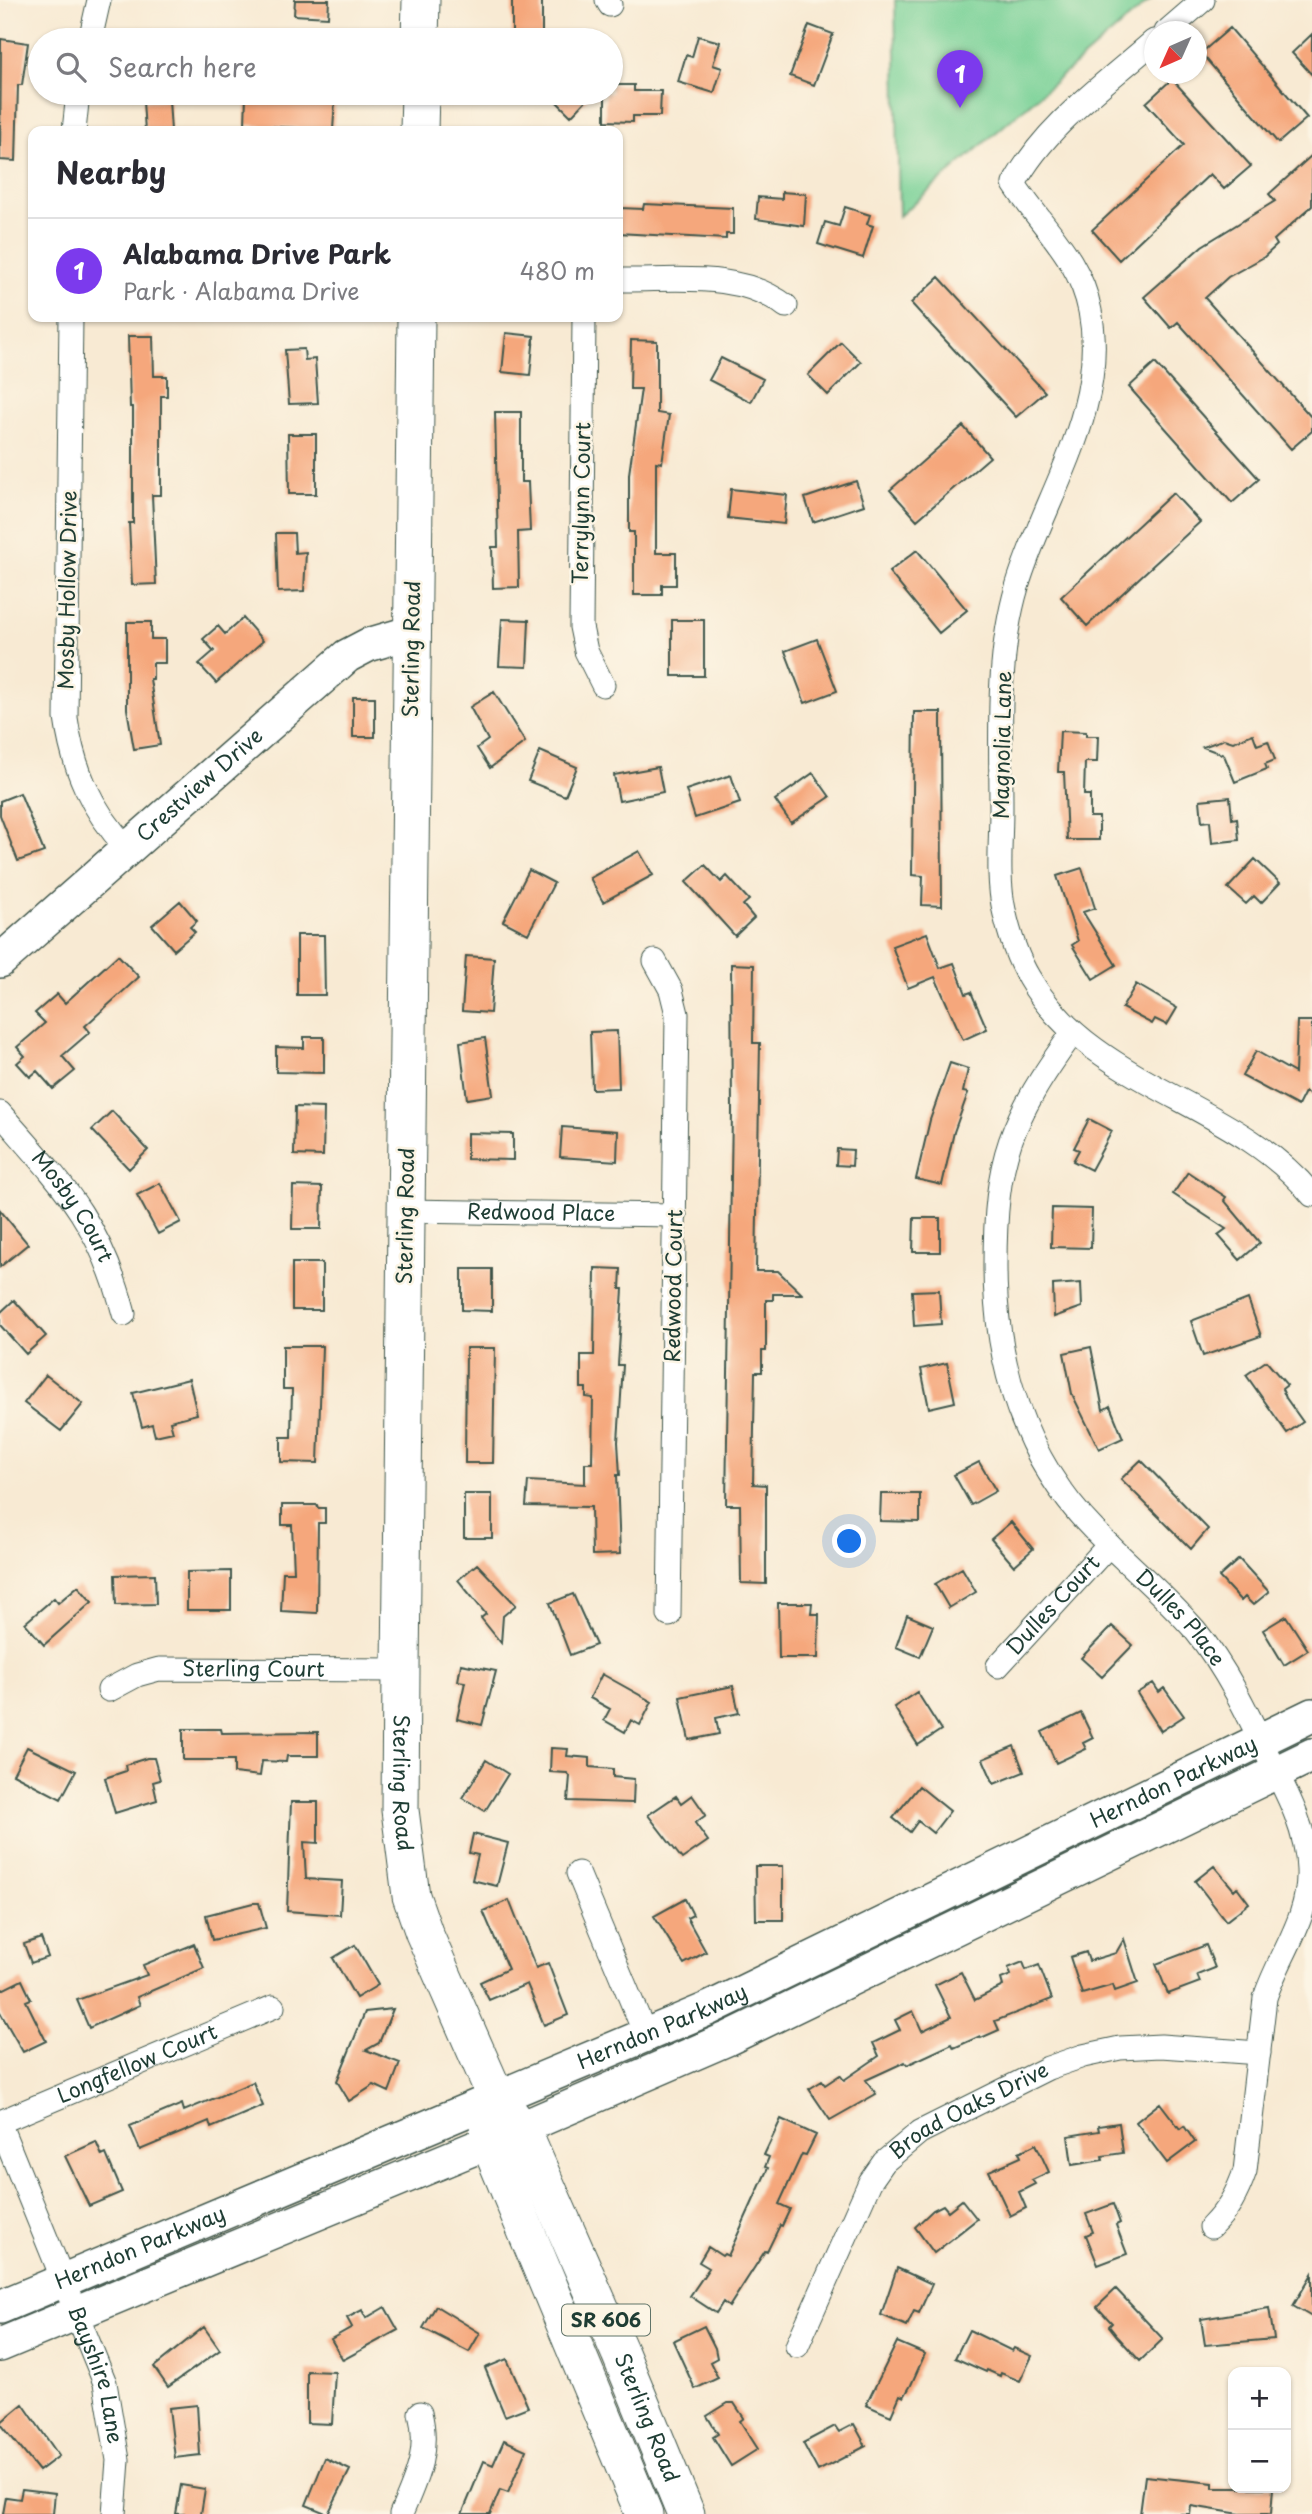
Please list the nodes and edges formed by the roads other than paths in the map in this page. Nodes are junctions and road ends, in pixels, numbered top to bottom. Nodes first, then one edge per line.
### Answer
1 (99, 0) edge
2 (421, 0) edge
3 (1203, 0) edge
4 (1179, 21) edge
5 (93, 28) edge
6 (420, 28) edge
7 (1144, 50) edge
8 (77, 105) edge
9 (419, 105) edge
10 (75, 126) edge
11 (419, 126) edge
12 (623, 280) edge
13 (786, 306) dead end
14 (71, 322) edge
15 (416, 322) edge
16 (584, 322) edge
17 (412, 632) junction
18 (603, 685) dead end
19 (126, 847) junction
20 (0, 961) edge
21 (655, 961) dead end
22 (1072, 1034) junction
23 (0, 1113) edge
24 (1308, 1182) edge
25 (406, 1211) junction
26 (675, 1215) junction
27 (124, 1314) dead end
28 (1109, 1545) junction
29 (669, 1615) dead end
30 (998, 1666) dead end
31 (401, 1670) junction
32 (109, 1690) dead end
33 (1312, 1715) edge
34 (1260, 1740) junction
35 (1312, 1755) edge
36 (1276, 1772) junction
37 (578, 1873) dead end
38 (274, 2007) dead end
39 (646, 2036) junction
40 (1259, 2053) junction
41 (496, 2097) junction
42 (0, 2123) edge
43 (505, 2135) junction
44 (1211, 2227) dead end
45 (64, 2280) junction
46 (0, 2307) edge
47 (78, 2313) junction
48 (0, 2345) edge
49 (797, 2346) dead end
50 (420, 2413) dead end
51 (114, 2514) edge
52 (401, 2514) edge
53 (644, 2514) edge
54 (686, 2514) edge

1 - 5 street
2 - 6 main road
3 - 4 street
7 - 22 street, Magnolia Lane
8 - 10 street
9 - 11 main road
12 - 13 street
14 - 19 street, Mosby Hollow Drive
15 - 17 main road, Sterling Road
16 - 18 street, Terrylynn Court
17 - 19 main road, Crestview Drive
17 - 25 main road, Sterling Road
19 - 20 main road, Crestview Drive
21 - 26 street, Redwood Court
22 - 24 street, Magnolia Lane
22 - 28 street, Dulles Place
23 - 27 street, Mosby Court
25 - 26 street, Redwood Place
25 - 31 main road, Sterling Road
26 - 29 street, Redwood Court
28 - 30 street, Dulles Court
28 - 34 street, Dulles Place
31 - 32 street, Sterling Court
31 - 41 main road, Sterling Road
33 - 34 main road, Herndon Parkway
34 - 36 street, Dulles Place
34 - 39 main road, Herndon Parkway
35 - 36 main road, Herndon Parkway
36 - 40 street, Dulles Place
36 - 43 main road, Herndon Parkway
37 - 39 street
38 - 42 street, Longfellow Court
39 - 41 main road, Herndon Parkway
40 - 44 street, Dulles Place
40 - 49 street, Broad Oaks Drive
41 - 43 main road, Sterling Road / SR 606
41 - 45 main road, Herndon Parkway
42 - 45 street, Bayshire Lane
43 - 47 main road, Herndon Parkway
43 - 53 main road, Sterling Road / SR 606
43 - 54 main road, Sterling Road / SR 606
45 - 46 main road, Herndon Parkway
45 - 47 street, Bayshire Lane
47 - 48 main road, Herndon Parkway
47 - 51 street, Bayshire Lane
50 - 52 street

